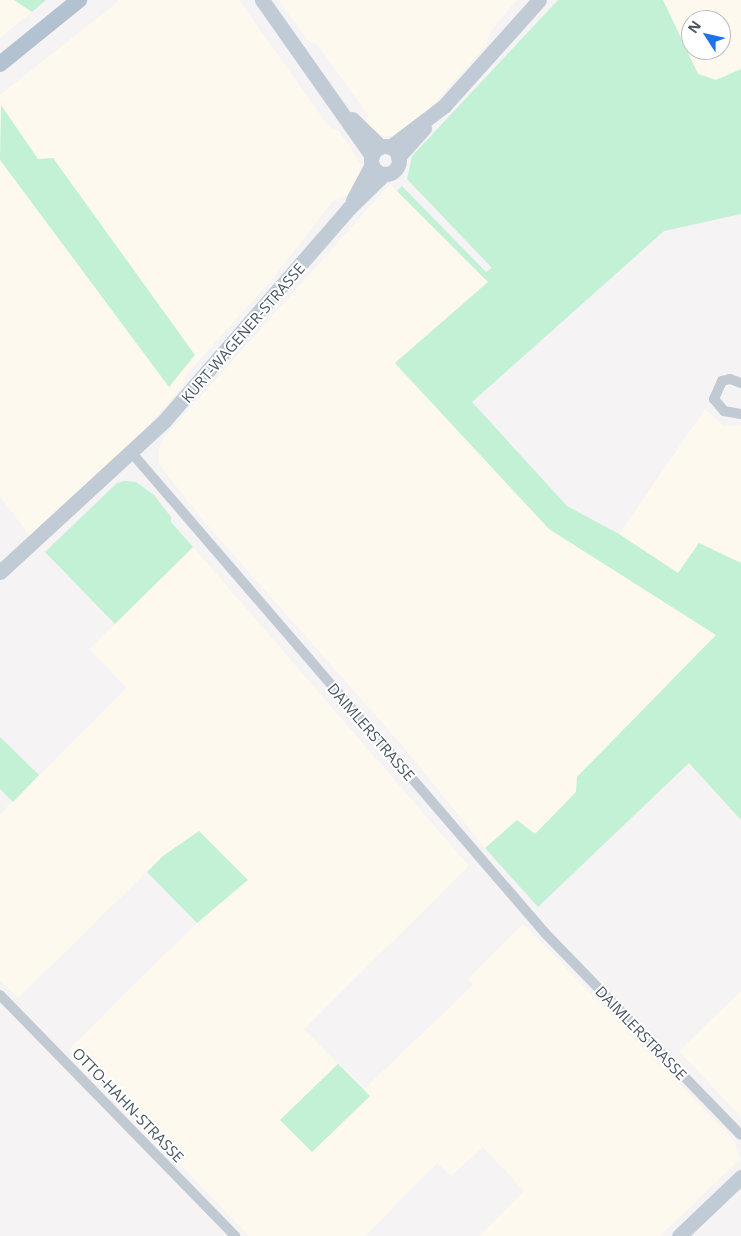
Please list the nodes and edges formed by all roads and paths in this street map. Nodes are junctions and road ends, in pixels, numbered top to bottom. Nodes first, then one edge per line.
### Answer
1 (79, 0) edge
2 (262, 0) edge
3 (539, 0) edge
4 (0, 64) edge
5 (383, 158) junction
6 (741, 383) edge
7 (741, 414) edge
8 (131, 452) junction
9 (0, 572) edge
10 (0, 995) edge
11 (741, 1135) edge
12 (741, 1177) edge
13 (235, 1236) edge
14 (679, 1236) edge

1 - 4 main road
2 - 5 street
3 - 5 street, KURT-WAGENER-STRASSE
5 - 8 street, KURT-WAGENER-STRASSE
6 - 7 street
8 - 9 street
8 - 11 street, DAIMLERSTRASSE
10 - 13 street, OTTO-HAHN-STRASSE
12 - 14 street

